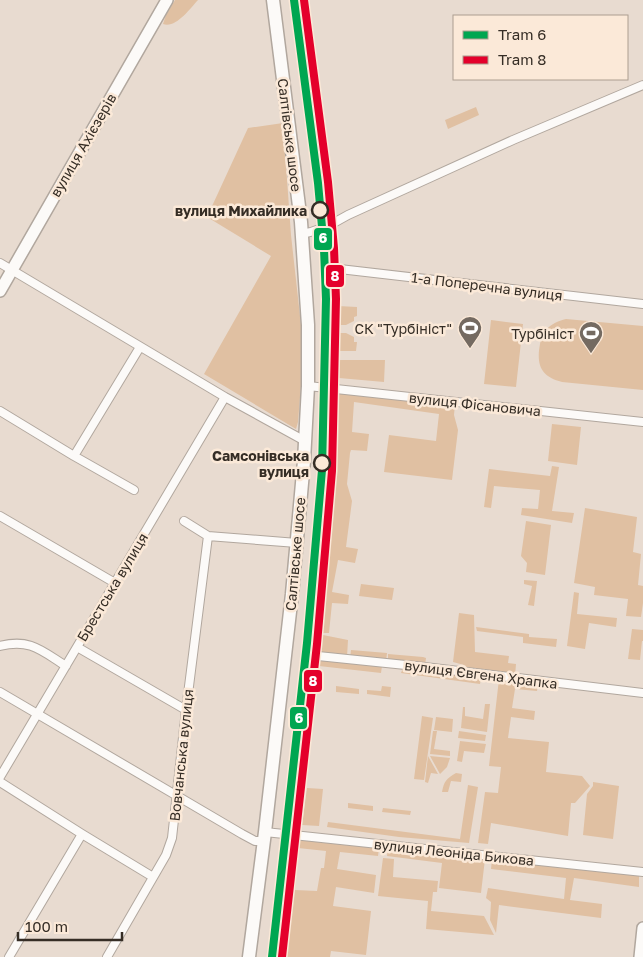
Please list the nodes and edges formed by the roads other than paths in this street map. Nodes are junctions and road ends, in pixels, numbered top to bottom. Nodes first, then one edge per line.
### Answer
1 (167, 0) edge
2 (274, 0) edge
3 (643, 85) edge
4 (302, 234) junction
5 (0, 263) edge
6 (331, 268) dead end
7 (12, 270) junction
8 (0, 291) edge
9 (643, 304) edge
10 (140, 347) junction
11 (308, 386) junction
12 (225, 397) junction
13 (0, 411) edge
14 (643, 422) edge
15 (305, 441) junction
16 (74, 456) junction
17 (134, 490) dead end
18 (0, 516) edge
19 (184, 521) dead end
20 (208, 536) junction
21 (297, 543) junction
22 (115, 583) junction
23 (0, 646) edge
24 (77, 647) junction
25 (318, 656) dead end
26 (66, 666) junction
27 (0, 692) edge
28 (643, 692) edge
29 (186, 710) junction
30 (37, 714) junction
31 (0, 777) edge
32 (0, 782) edge
33 (177, 796) junction
34 (82, 834) junction
35 (264, 837) junction
36 (643, 872) edge
37 (153, 877) junction
38 (643, 928) edge
39 (9, 957) edge
40 (107, 957) edge
41 (249, 957) edge
42 (640, 957) edge

1 - 7 main road, вулиця Ахієзерів
2 - 4 main road, Салтівське шосе
3 - 4 street
4 - 11 main road, Салтівське шосе
5 - 7 street
6 - 9 street, 1-а Поперечна вулиця
7 - 8 main road, вулиця Ахієзерів
7 - 10 street
10 - 12 street
10 - 16 street
11 - 14 street, вулиця Фісановича
11 - 15 main road, Салтівське шосе
12 - 15 street
12 - 22 street, Брестська вулиця
13 - 16 street
15 - 21 main road, Салтівське шосе
16 - 17 street
18 - 22 street
19 - 20 street
20 - 21 street
20 - 29 street, Вовчанська вулиця
21 - 35 main road, Салтівське шосе
22 - 24 street, Брестська вулиця
23 - 26 street
24 - 26 street, Брестська вулиця
24 - 29 street
25 - 28 street, вулиця Євгена Храпка
26 - 30 street, Брестська вулиця
27 - 30 street, вулиця Леоніда Бикова
29 - 33 street, Вовчанська вулиця
30 - 31 street, Брестська вулиця
30 - 33 street, вулиця Леоніда Бикова
32 - 34 street
33 - 35 street, вулиця Леоніда Бикова
33 - 37 street, Вовчанська вулиця
34 - 37 street
34 - 39 street
35 - 36 street, вулиця Леоніда Бикова
35 - 41 main road, Салтівське шосе
37 - 40 street, Вовчанська вулиця
38 - 42 main road

